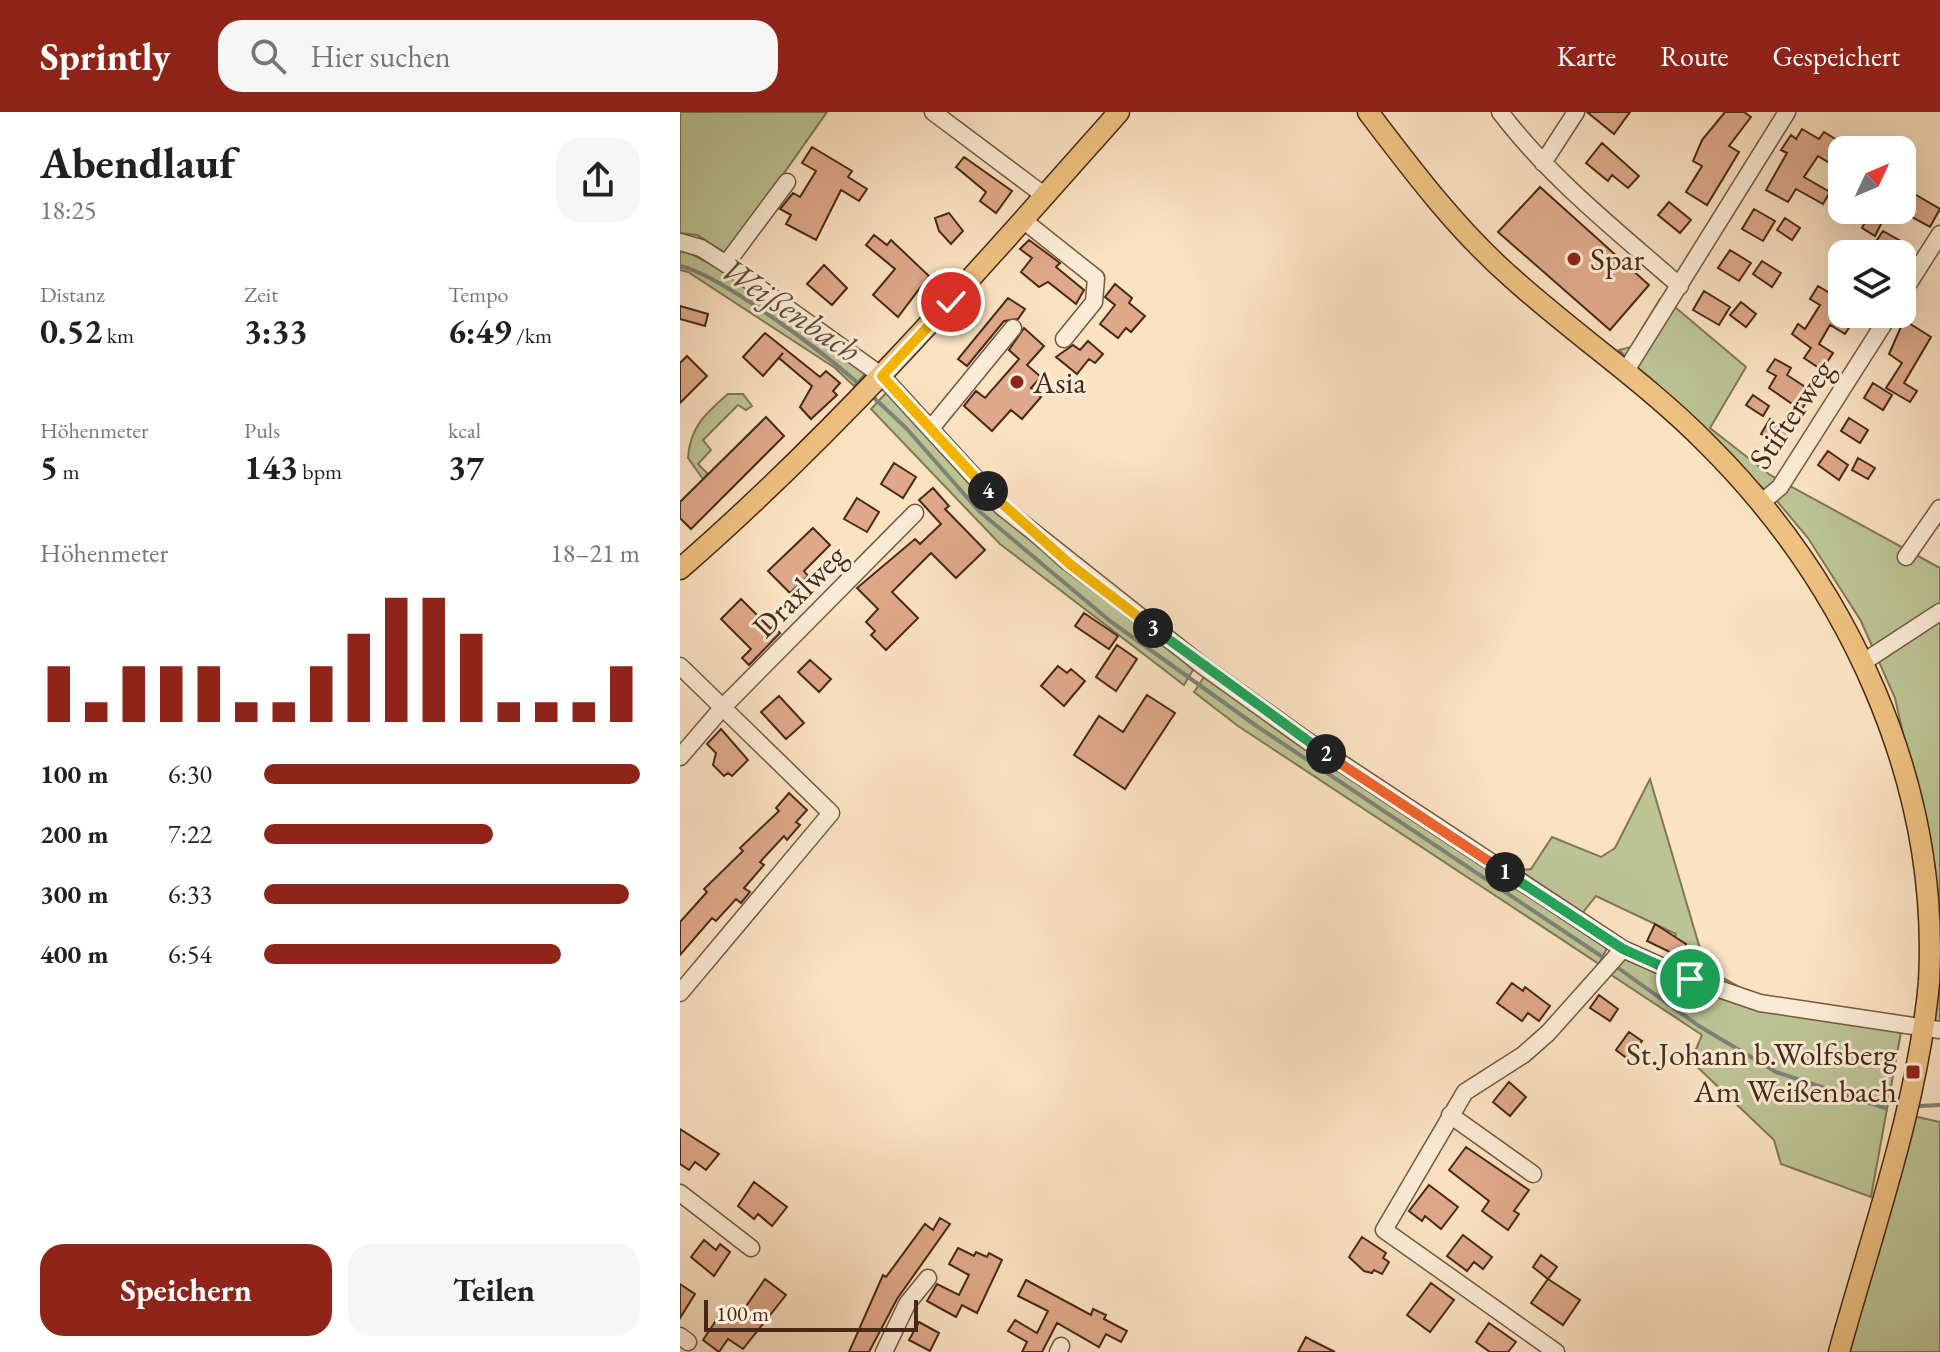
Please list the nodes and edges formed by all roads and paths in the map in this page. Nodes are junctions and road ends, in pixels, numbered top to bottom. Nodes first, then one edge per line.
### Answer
1 (933, 112) edge
2 (1119, 112) edge
3 (1368, 112) edge
4 (1500, 112) edge
5 (1576, 112) edge
6 (1787, 112) edge
7 (1543, 163) junction
8 (787, 182) dead end
9 (1045, 196) junction
10 (1023, 220) junction
11 (680, 242) edge
12 (1938, 244) edge
13 (726, 264) junction
14 (1916, 275) edge
15 (1680, 286) junction
16 (1013, 328) dead end
17 (1881, 328) edge
18 (1064, 339) dead end
19 (1625, 372) junction
20 (879, 380) junction
21 (932, 427) junction
22 (1761, 503) junction
23 (1940, 508) edge
24 (915, 513) dead end
25 (1906, 557) dead end
26 (680, 569) edge
27 (1940, 612) edge
28 (1865, 661) junction
29 (680, 666) edge
30 (723, 707) junction
31 (680, 757) edge
32 (1621, 951) junction
33 (680, 993) edge
34 (1931, 1029) edge
35 (1450, 1115) junction
36 (1533, 1174) dead end
37 (680, 1193) edge
38 (751, 1248) dead end
39 (928, 1278) dead end
40 (884, 1352) edge
41 (1556, 1352) edge
42 (1839, 1352) edge

1 - 9 street
2 - 9 main road
3 - 19 main road
4 - 7 street
5 - 7 street
6 - 15 street
7 - 15 street
8 - 13 street
9 - 10 main road
10 - 18 street
10 - 20 main road
11 - 13 street
12 - 14 street
13 - 20 street
15 - 19 street
16 - 21 street
17 - 22 street, Stifterweg
19 - 22 main road
20 - 21 street
20 - 26 main road
21 - 32 street
22 - 28 main road
23 - 25 street
24 - 30 street, Draxlweg
27 - 28 street
28 - 34 main road
29 - 30 street
30 - 31 street, Draxlweg
30 - 33 street
32 - 34 street
32 - 35 street
34 - 42 main road
35 - 36 street
35 - 41 street
37 - 38 street
39 - 40 street

